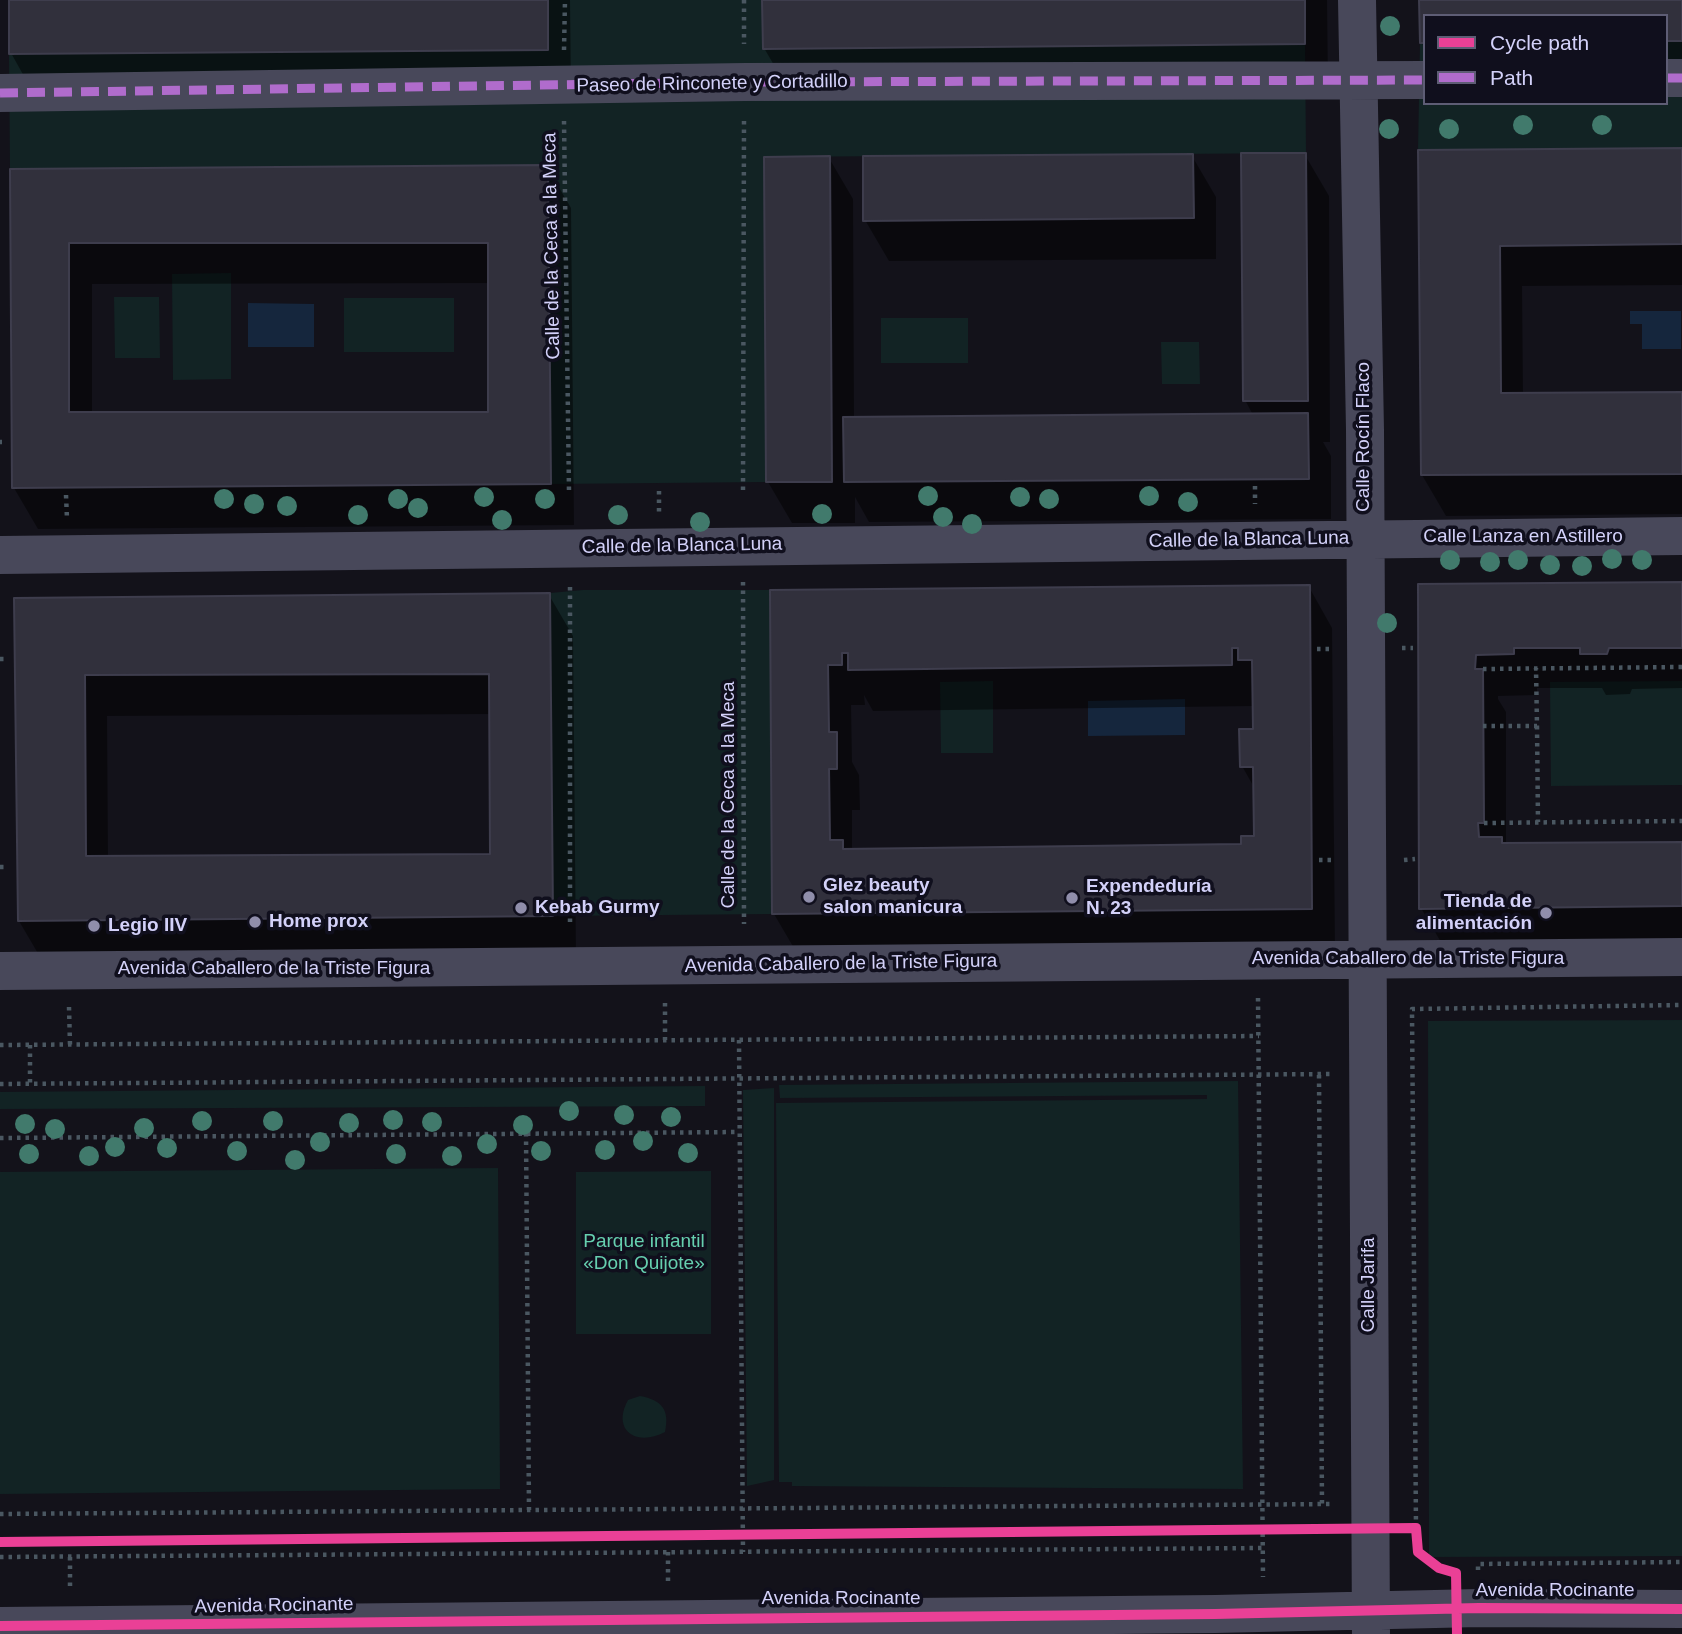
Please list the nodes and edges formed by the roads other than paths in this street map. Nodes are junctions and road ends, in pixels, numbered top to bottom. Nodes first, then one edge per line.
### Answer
1 (1357, 0) edge
2 (1358, 80) junction
3 (1423, 80) edge
4 (0, 93) edge
5 (1682, 536) edge
6 (1364, 539) junction
7 (0, 555) edge
8 (1682, 957) edge
9 (1368, 959) junction
10 (0, 971) edge
11 (1682, 1609) edge
12 (1370, 1622) edge
13 (0, 1626) edge

1 - 2 street, Calle Rocín Flaco
2 - 3 street, Paseo de Rinconete y Cortadillo
2 - 4 street, Paseo de Rinconete y Cortadillo
2 - 6 street, Calle Rocín Flaco
5 - 6 street, Calle Lanza en Astillero
6 - 7 street, Calle de la Blanca Luna
6 - 9 street, Calle Rocín Flaco
8 - 9 street, Avenida Caballero de la Triste Figura
9 - 10 street, Avenida Caballero de la Triste Figura
9 - 12 street, Calle Jarifa
11 - 12 street, Avenida Rocinante
12 - 13 street, Avenida Rocinante

